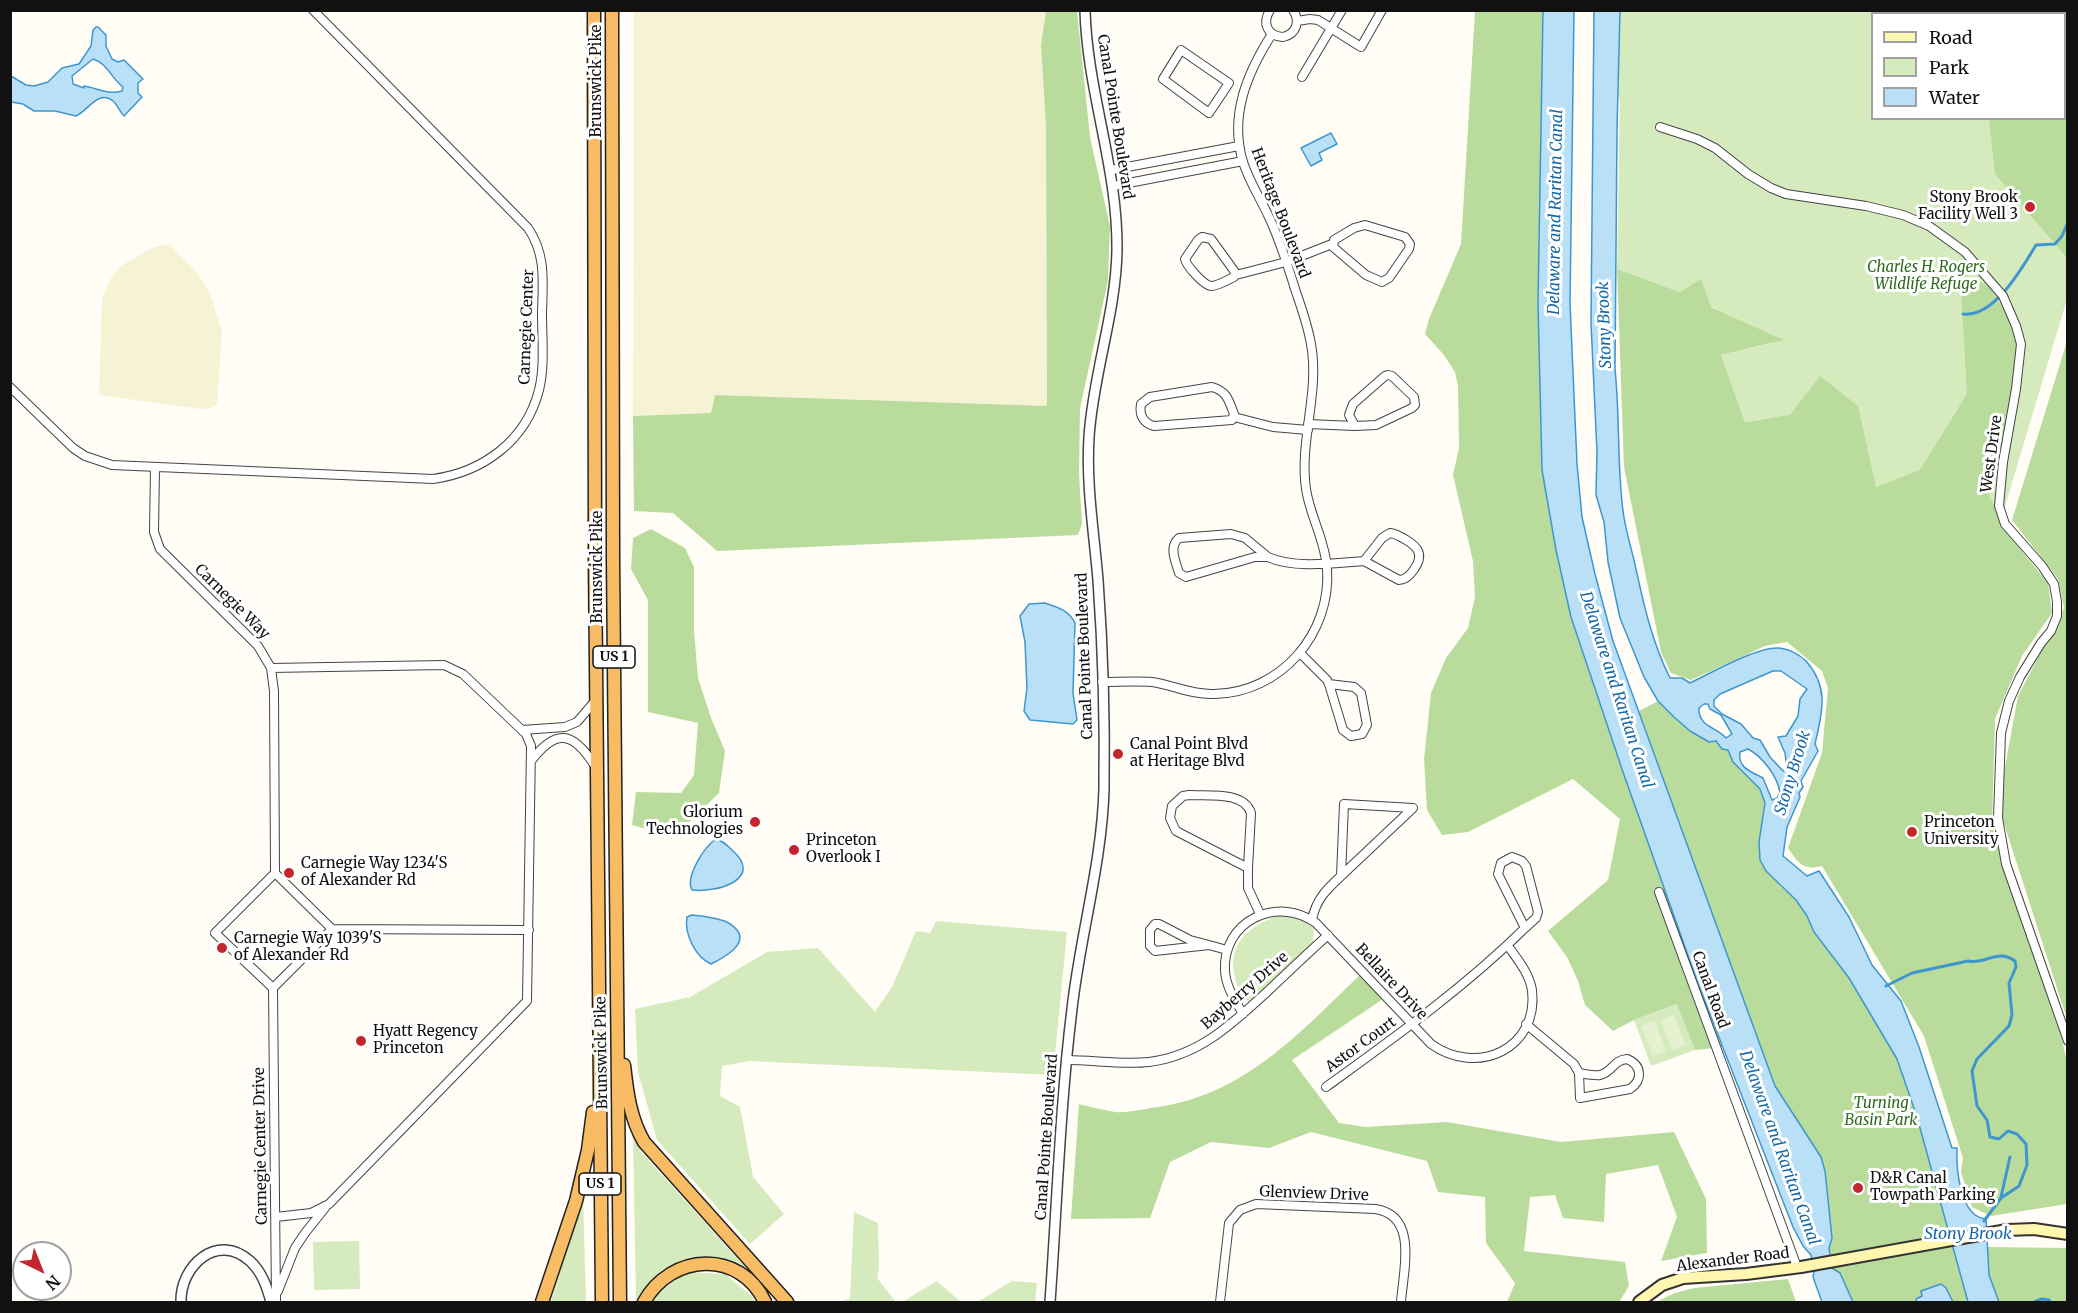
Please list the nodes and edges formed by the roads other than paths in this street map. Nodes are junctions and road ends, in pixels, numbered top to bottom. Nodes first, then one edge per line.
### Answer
1 (313, 10) edge
2 (594, 10) edge
3 (612, 10) edge
4 (1085, 10) edge
5 (1293, 10) edge
6 (1342, 10) edge
7 (1382, 10) edge
8 (1268, 11) edge
9 (1297, 21) junction
10 (1330, 29) junction
11 (1272, 34) junction
12 (1302, 77) dead end
13 (1229, 83) junction
14 (1244, 87) junction
15 (1660, 127) dead end
16 (1239, 146) junction
17 (1243, 161) junction
18 (1111, 170) junction
19 (1113, 186) junction
20 (1332, 244) junction
21 (1286, 262) junction
22 (1236, 275) junction
23 (10, 387) edge
24 (1234, 417) junction
25 (1355, 426) junction
26 (1308, 427) junction
27 (155, 467) junction
28 (1268, 557) junction
29 (1364, 561) junction
30 (1327, 564) junction
31 (1300, 653) junction
32 (271, 668) junction
33 (1102, 682) junction
34 (1329, 684) junction
35 (597, 699) junction
36 (522, 730) junction
37 (531, 761) junction
38 (597, 770) junction
39 (1248, 868) junction
40 (275, 873) junction
41 (1341, 876) junction
42 (1659, 892) dead end
43 (1260, 914) junction
44 (1312, 920) junction
45 (1525, 928) junction
46 (332, 929) junction
47 (529, 930) junction
48 (1328, 935) junction
49 (1209, 945) junction
50 (1508, 946) junction
51 (1227, 950) junction
52 (273, 988) junction
53 (616, 1012) junction
54 (1243, 1014) junction
55 (1526, 1024) junction
56 (1412, 1025) junction
57 (2067, 1041) edge
58 (1066, 1060) junction
59 (599, 1066) junction
60 (1579, 1073) junction
61 (1326, 1087) dead end
62 (329, 1204) junction
63 (276, 1216) junction
64 (2067, 1234) edge
65 (1797, 1267) junction
66 (275, 1300) edge
67 (181, 1302) edge
68 (542, 1302) edge
69 (602, 1302) edge
70 (620, 1302) edge
71 (644, 1302) edge
72 (765, 1302) edge
73 (787, 1302) edge
74 (1050, 1302) edge
75 (1220, 1302) edge
76 (1401, 1302) edge
77 (1639, 1302) edge

1 - 27 street, Carnegie Center
2 - 35 highway, Brunswick Pike / US 1
3 - 53 highway, Brunswick Pike / US 1
4 - 18 street, Canal Pointe Boulevard
5 - 9 street
6 - 10 street
7 - 10 street
8 - 11 street
9 - 10 street
9 - 11 street
10 - 12 street
11 - 14 street, Heritage Boulevard
13 - 13 street
13 - 14 street
14 - 16 street, Heritage Boulevard
15 - 57 street, West Drive
16 - 17 street, Heritage Boulevard
16 - 18 street
17 - 19 street
17 - 21 street, Heritage Boulevard
18 - 19 street, Canal Pointe Boulevard
19 - 33 street, Canal Pointe Boulevard
20 - 20 street
20 - 21 street
21 - 22 street
21 - 26 street, Heritage Boulevard
22 - 22 street
23 - 27 street, Carnegie Center
24 - 24 street
24 - 26 street
25 - 25 street
25 - 26 street
26 - 30 street, Heritage Boulevard
27 - 32 street, Carnegie Way
28 - 28 street
28 - 30 street
29 - 29 street
29 - 30 street
30 - 31 street, Heritage Boulevard
31 - 33 street, Heritage Boulevard
31 - 34 street
32 - 36 street
32 - 40 street, Carnegie Way
33 - 58 street, Canal Pointe Boulevard
34 - 34 street
35 - 36 street
35 - 38 highway, Brunswick Pike / US 1
36 - 37 street
37 - 38 street
37 - 47 street
38 - 59 highway, Brunswick Pike / US 1
39 - 39 street
39 - 43 street
40 - 46 street
40 - 52 street
41 - 41 street
41 - 44 street
42 - 65 street, Canal Road
43 - 44 street, Bellaire Drive
43 - 51 street
44 - 48 street, Bellaire Drive
45 - 45 street, Astor Court
45 - 50 street, Astor Court
46 - 47 street
46 - 52 street
47 - 62 street
48 - 54 street, Bayberry Drive
48 - 56 street, Bellaire Drive
49 - 49 street
49 - 51 street
50 - 55 street, Bellaire Drive
50 - 56 street, Astor Court
51 - 54 street
52 - 63 street, Carnegie Center Drive
53 - 70 highway, Brunswick Pike / US 1
53 - 73 highway
54 - 58 street, Bayberry Drive
55 - 56 street, Bellaire Drive
55 - 60 street
56 - 61 street, Astor Court
58 - 74 street, Canal Pointe Boulevard
59 - 68 highway
59 - 69 highway, Brunswick Pike / US 1
60 - 60 street
62 - 63 street
62 - 66 street
63 - 66 street, Carnegie Center Drive
64 - 65 main road, Alexander Road
65 - 77 main road, Alexander Road
66 - 67 street
71 - 72 highway
75 - 76 street, Glenview Drive

